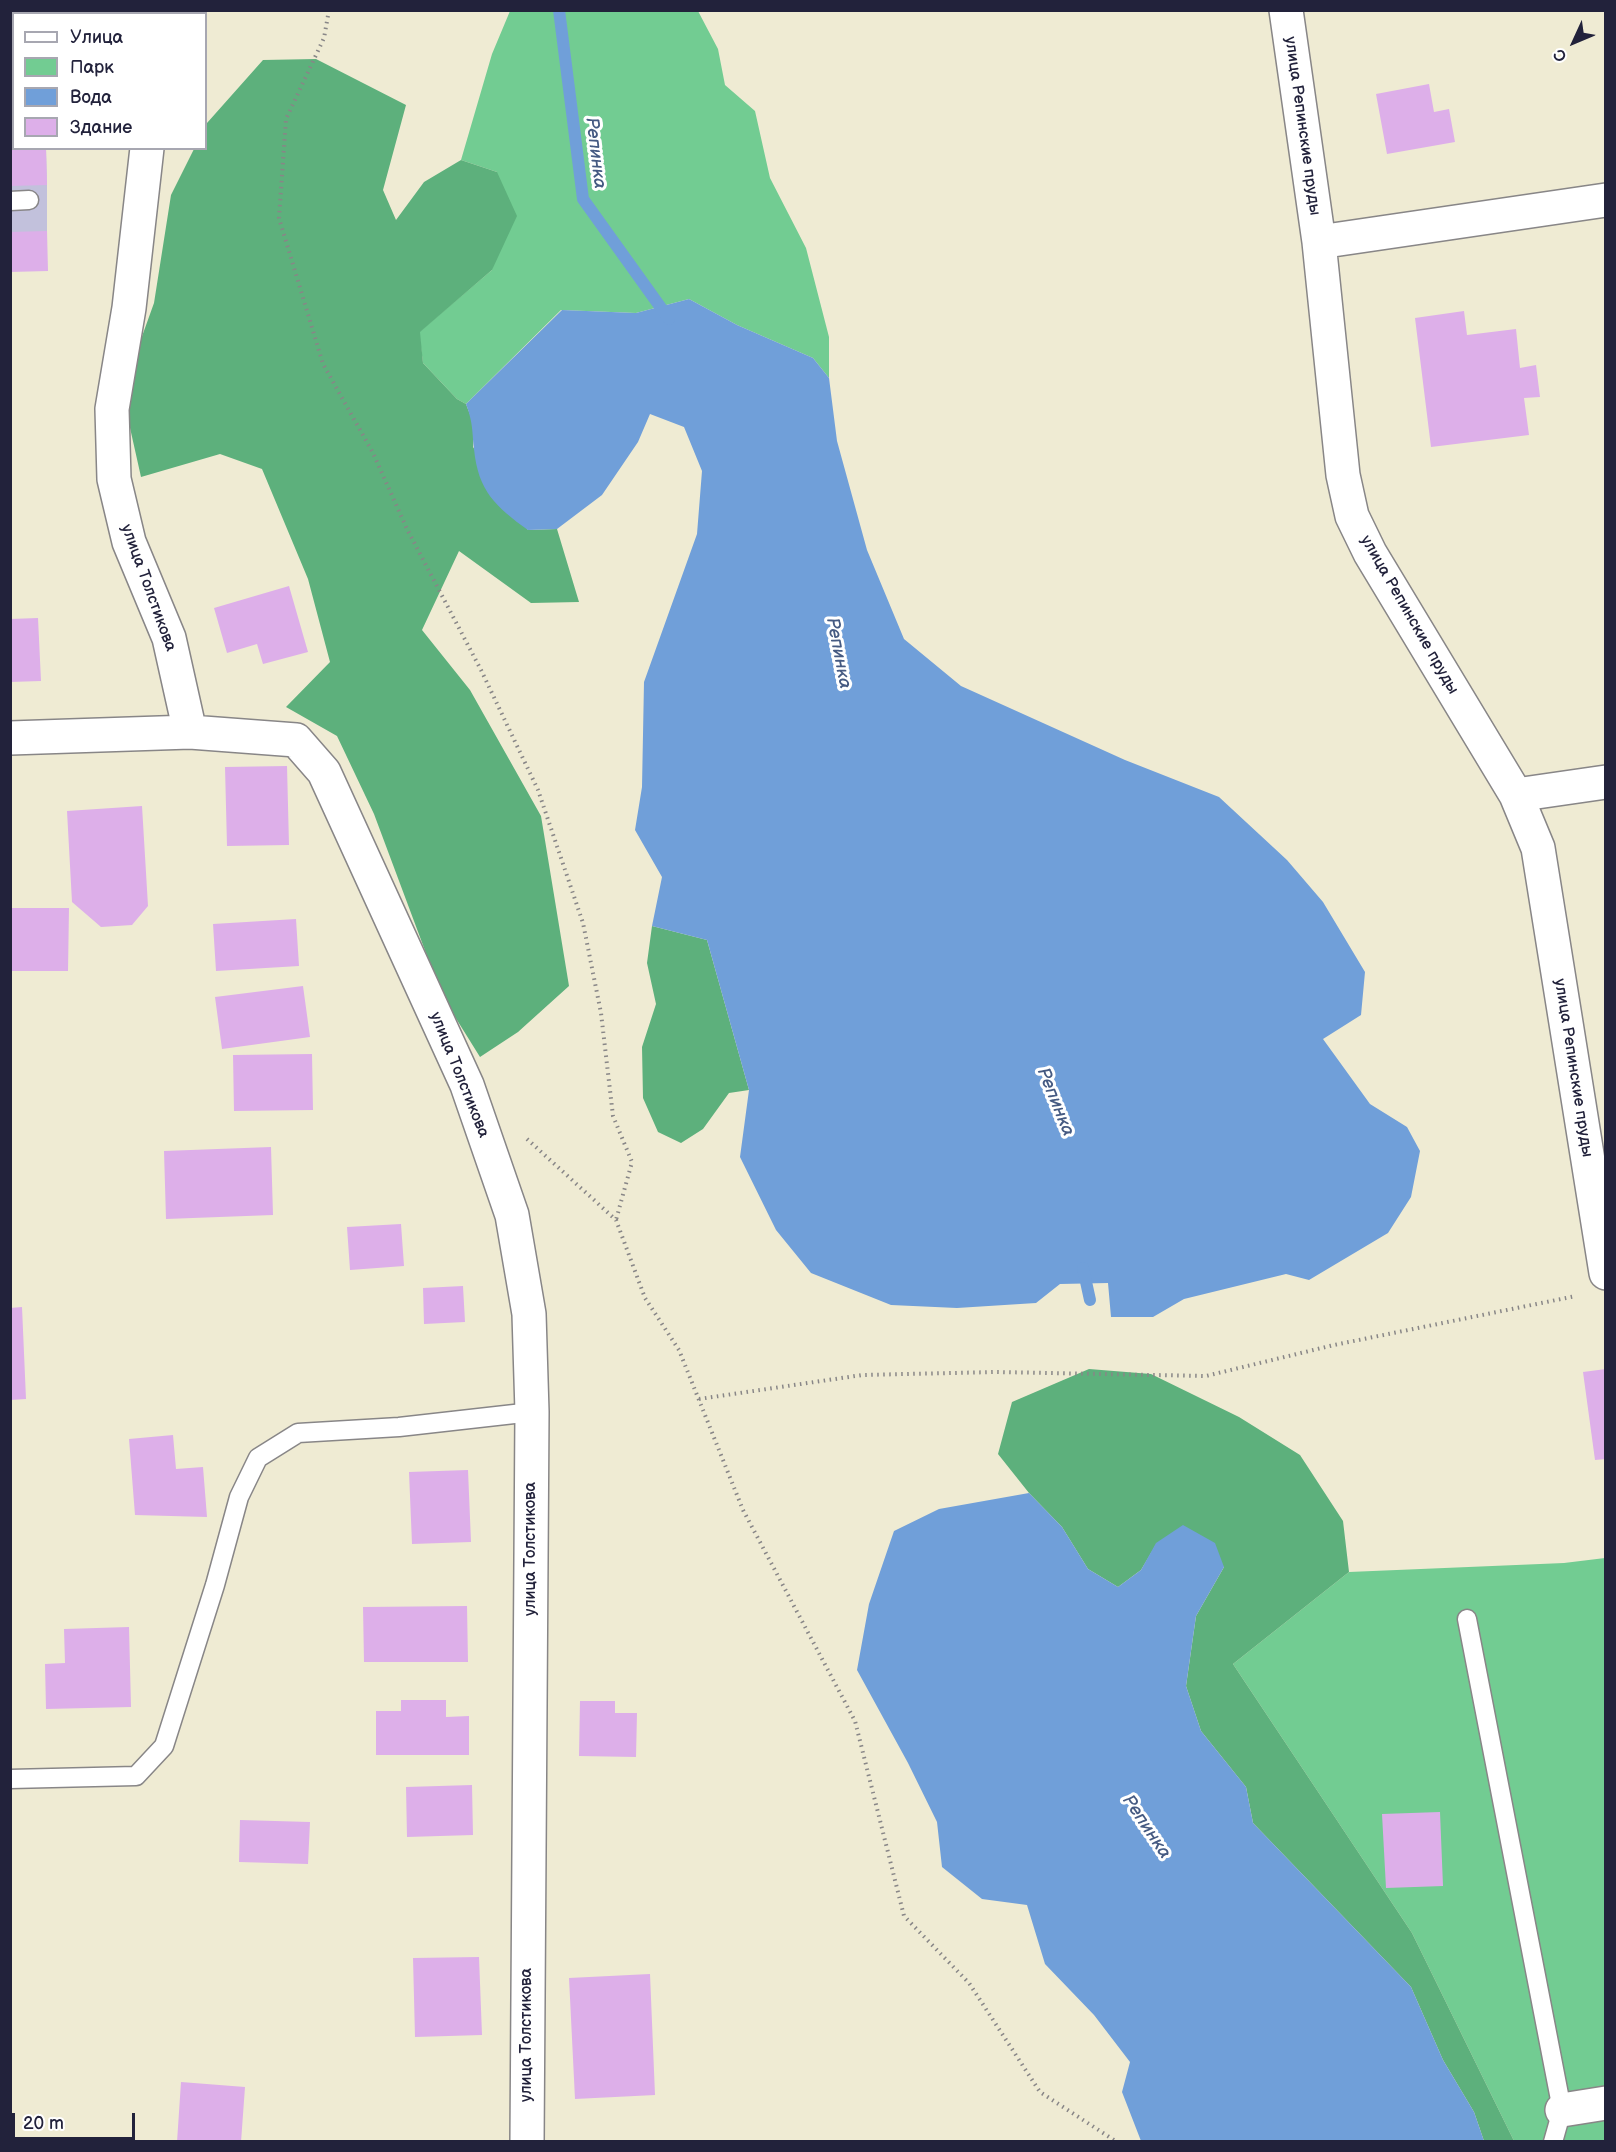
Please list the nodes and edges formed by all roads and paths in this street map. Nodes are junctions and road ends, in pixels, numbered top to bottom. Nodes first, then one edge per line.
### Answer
1 (329, 10) edge
2 (1286, 10) edge
3 (147, 150) edge
4 (1605, 200) edge
5 (1318, 242) junction
6 (190, 732) junction
7 (10, 738) edge
8 (1605, 783) edge
9 (1516, 795) junction
10 (519, 1132) dead end
11 (616, 1220) junction
12 (1594, 1284) edge
13 (699, 1399) junction
14 (532, 1412) junction
15 (1467, 1619) dead end
16 (10, 1779) edge
17 (1605, 2103) edge
18 (1562, 2110) junction
19 (527, 2142) edge
20 (1117, 2142) edge
21 (1553, 2142) edge

1 - 11 path
2 - 5 street, улица Репинские пруды
3 - 6 street, улица Толстикова
4 - 5 street
5 - 9 street, улица Репинские пруды
6 - 7 street
6 - 14 street, улица Толстикова
8 - 9 street
9 - 12 street, улица Репинские пруды
10 - 11 path
11 - 13 path
12 - 13 path
13 - 20 path
14 - 16 lane
14 - 19 street, улица Толстикова
15 - 18 lane
17 - 18 street
18 - 21 lane

